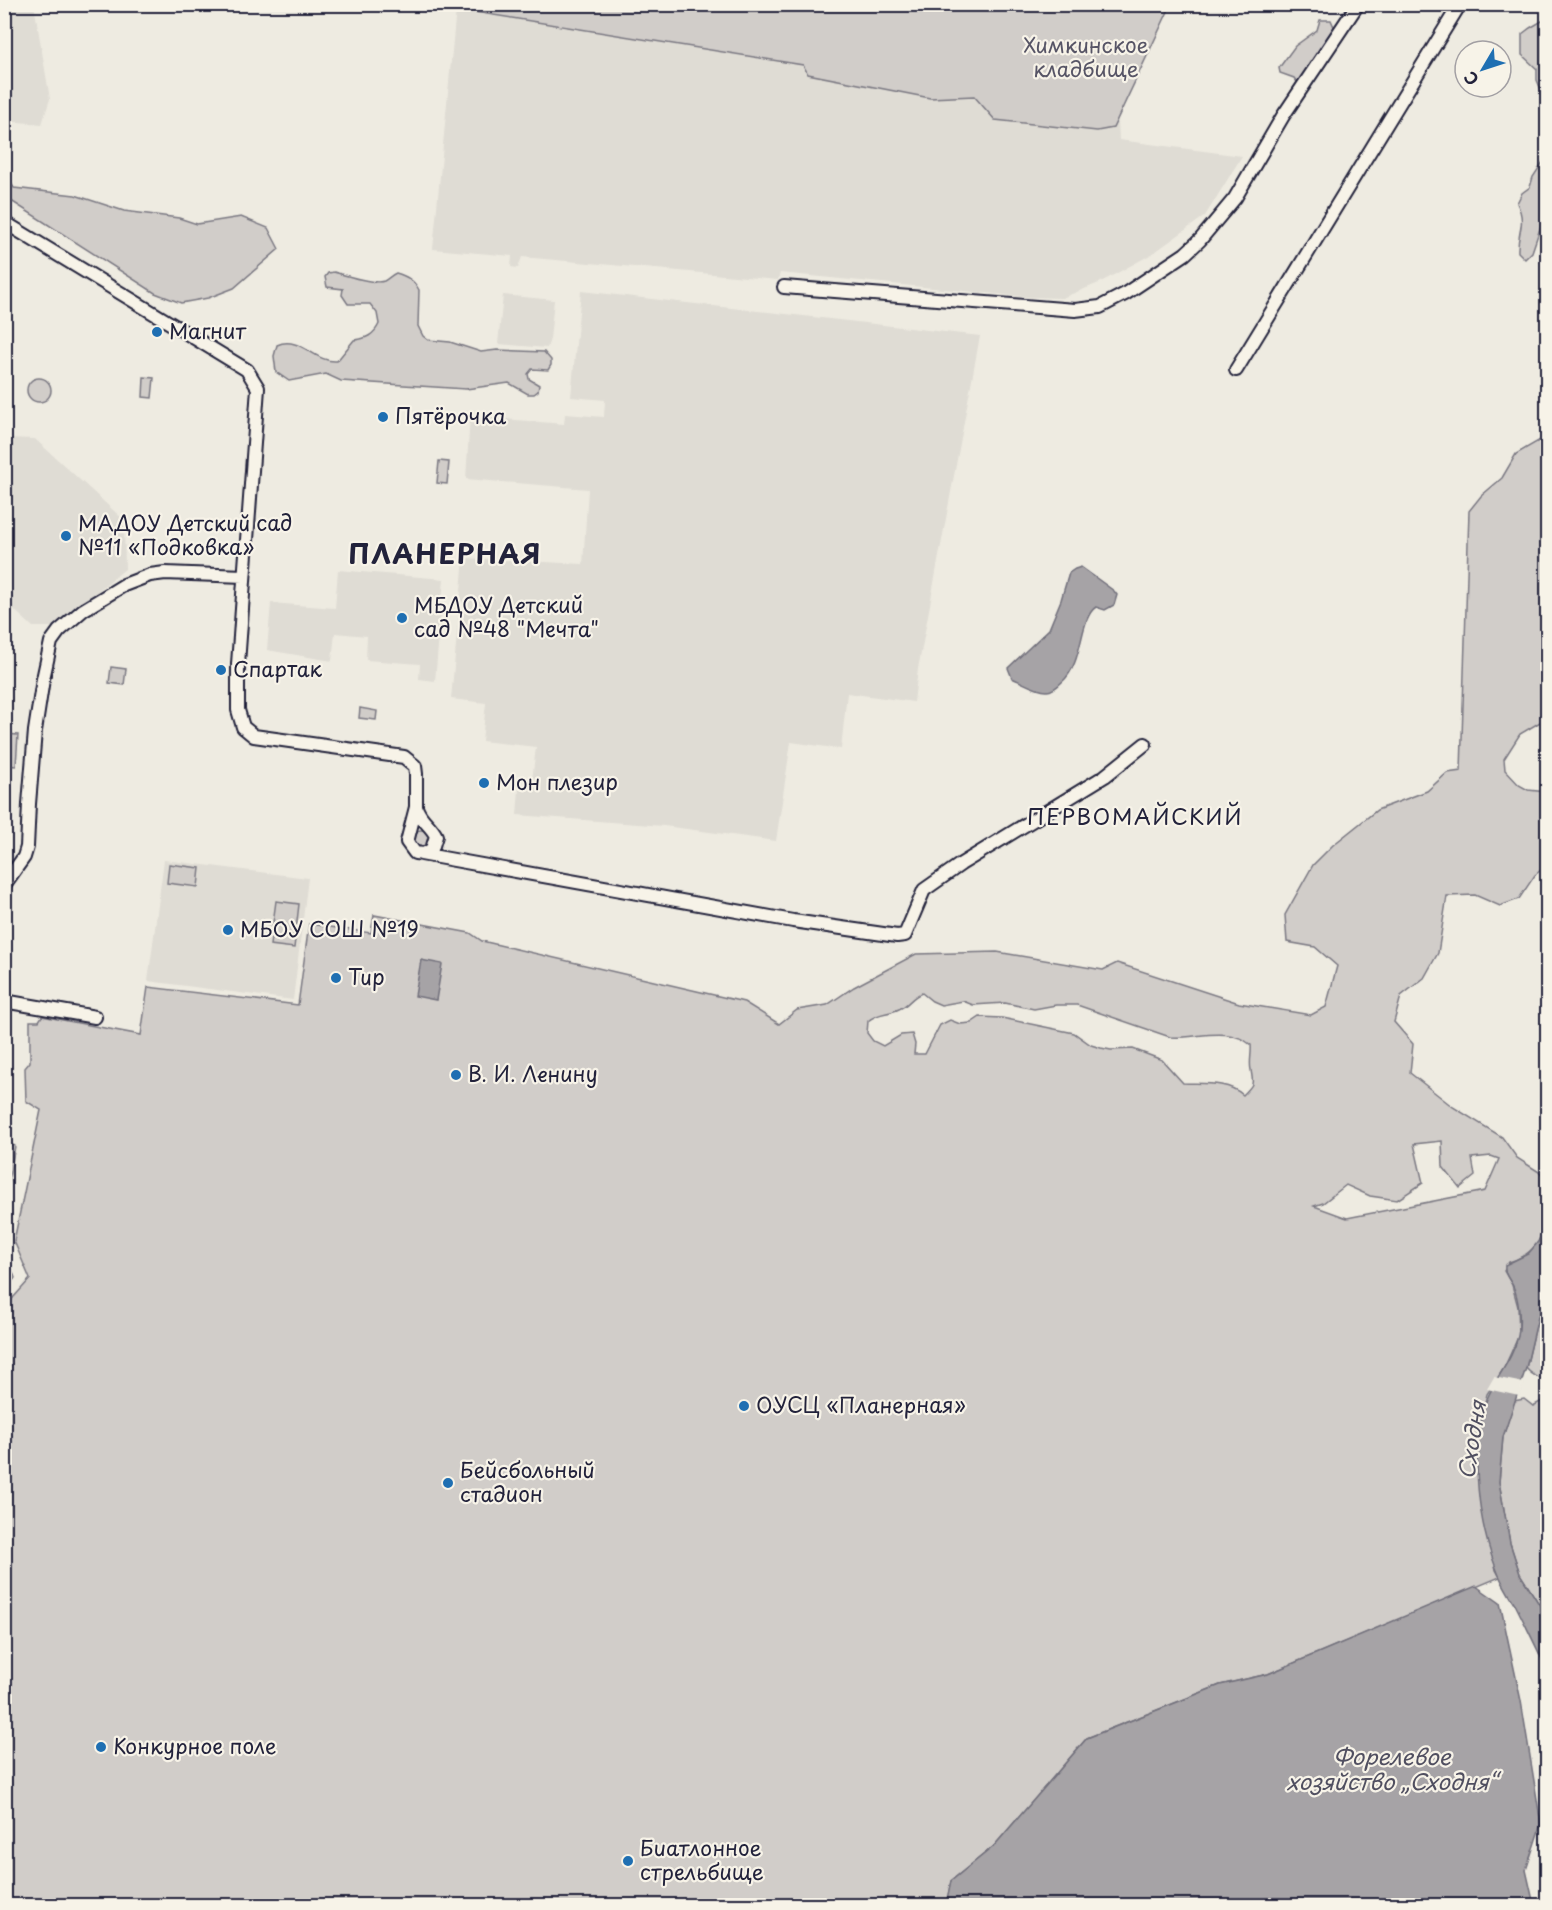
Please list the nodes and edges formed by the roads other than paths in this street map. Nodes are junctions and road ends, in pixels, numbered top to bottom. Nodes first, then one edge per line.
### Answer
1 (1358, 4) edge
2 (1460, 4) edge
3 (4, 222) edge
4 (784, 287) dead end
5 (1236, 370) dead end
6 (244, 576) junction
7 (1145, 744) dead end
8 (416, 807) junction
9 (428, 825) junction
10 (408, 833) junction
11 (435, 845) junction
12 (420, 854) junction
13 (444, 859) junction
14 (4, 885) edge
15 (4, 1000) edge
16 (95, 1017) dead end

1 - 4 street
2 - 5 street
3 - 6 street
6 - 8 street
6 - 14 street
7 - 13 street
8 - 9 street
8 - 10 street
9 - 10 street
9 - 11 street
10 - 12 street
11 - 12 street
11 - 13 street
12 - 13 street
15 - 16 street

